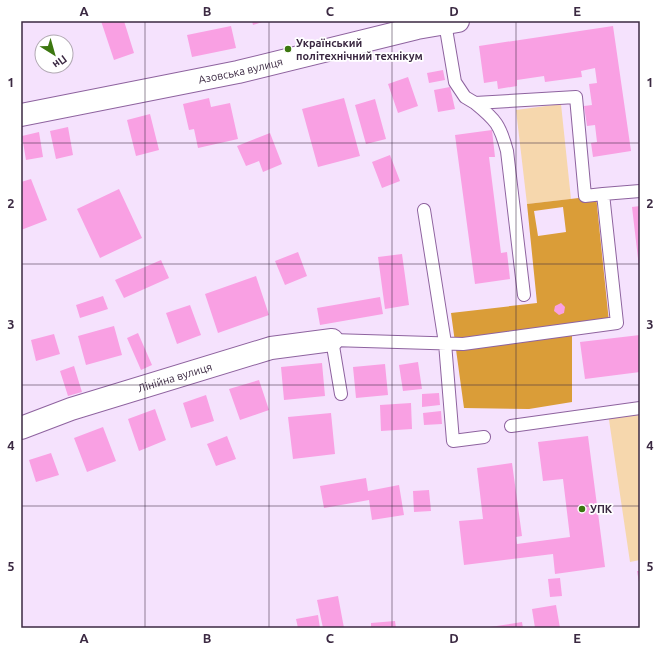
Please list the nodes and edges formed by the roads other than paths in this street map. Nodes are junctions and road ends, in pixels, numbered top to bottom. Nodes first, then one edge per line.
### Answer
1 (452, 22) edge
2 (475, 103) junction
3 (21, 114) edge
4 (640, 191) edge
5 (602, 194) junction
6 (424, 210) dead end
7 (524, 295) dead end
8 (332, 340) junction
9 (445, 344) junction
10 (341, 394) dead end
11 (640, 408) edge
12 (511, 426) dead end
13 (21, 428) edge
14 (484, 437) dead end

1 - 2 lane
1 - 3 street, Азовська вулиця
2 - 5 lane
2 - 7 lane
4 - 5 lane
5 - 9 lane
6 - 9 lane
8 - 9 lane
8 - 10 lane
8 - 13 street, Лінійна вулиця
9 - 14 lane
11 - 12 lane

